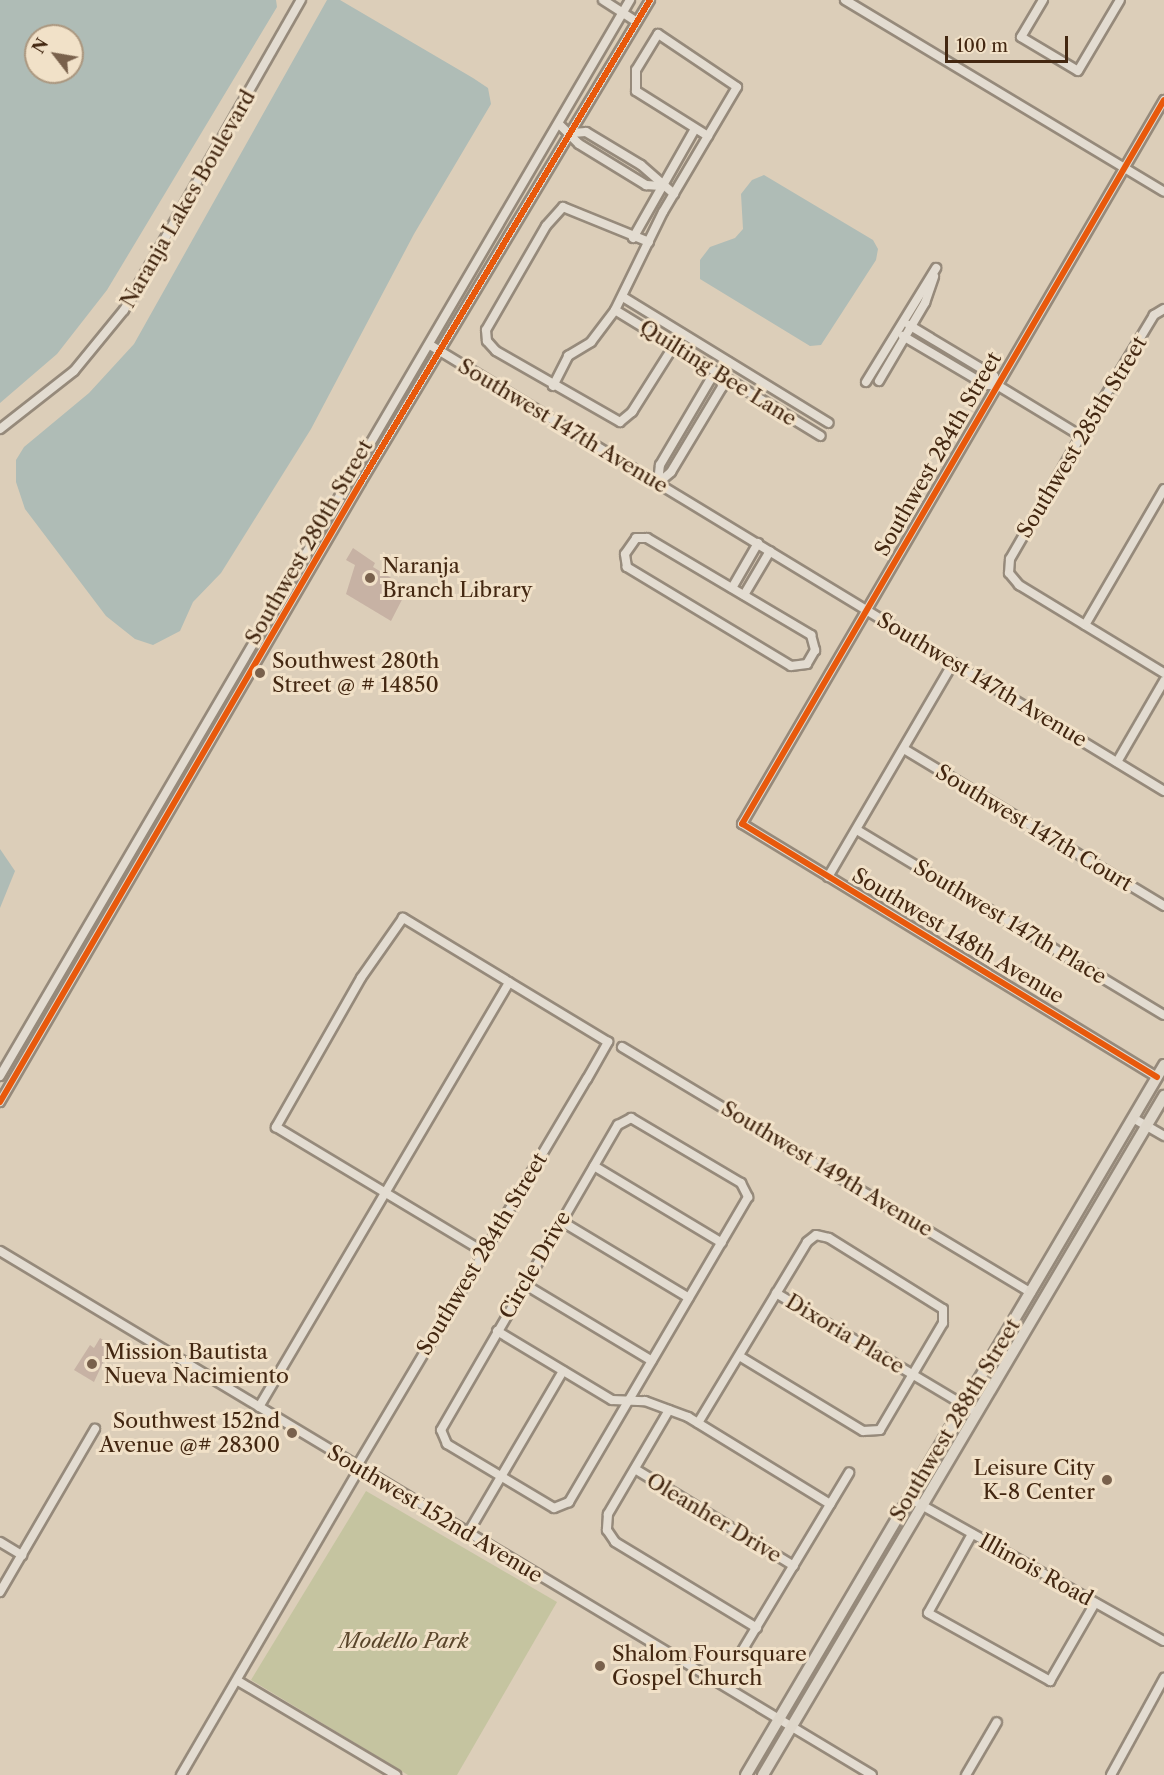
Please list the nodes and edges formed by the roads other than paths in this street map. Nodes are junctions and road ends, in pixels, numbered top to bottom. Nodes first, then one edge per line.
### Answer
1 (301, 0) edge
2 (603, 0) edge
3 (630, 0) edge
4 (650, 0) edge
5 (845, 0) edge
6 (1043, 0) edge
7 (1120, 0) edge
8 (623, 13) junction
9 (637, 22) junction
10 (1164, 100) edge
11 (559, 124) junction
12 (696, 129) junction
13 (572, 133) junction
14 (708, 136) junction
15 (1124, 168) junction
16 (661, 186) junction
17 (1164, 192) edge
18 (674, 194) junction
19 (633, 238) junction
20 (649, 242) junction
21 (469, 278) junction
22 (483, 285) junction
23 (623, 297) junction
24 (1164, 309) edge
25 (615, 310) junction
26 (902, 321) junction
27 (912, 327) junction
28 (896, 331) junction
29 (682, 333) junction
30 (905, 337) junction
31 (430, 345) junction
32 (674, 346) junction
33 (441, 352) junction
34 (729, 362) junction
35 (721, 375) junction
36 (879, 381) dead end
37 (866, 382) dead end
38 (997, 384) junction
39 (553, 386) junction
40 (829, 423) dead end
41 (0, 429) edge
42 (821, 436) dead end
43 (1081, 436) junction
44 (658, 483) junction
45 (1164, 489) edge
46 (758, 543) junction
47 (770, 551) junction
48 (732, 588) junction
49 (744, 595) junction
50 (866, 610) junction
51 (1085, 625) junction
52 (259, 635) junction
53 (270, 641) junction
54 (953, 663) junction
55 (1164, 673) edge
56 (1164, 681) edge
57 (220, 702) junction
58 (231, 707) junction
59 (904, 749) junction
60 (1117, 762) junction
61 (172, 784) junction
62 (183, 789) junction
63 (1164, 790) edge
64 (742, 824) joint
65 (857, 830) junction
66 (118, 876) junction
67 (828, 877) junction
68 (129, 881) junction
69 (1164, 906) edge
70 (509, 982) junction
71 (50, 992) junction
72 (61, 998) junction
73 (1164, 1015) edge
74 (622, 1047) dead end
75 (8, 1062) junction
76 (1164, 1065) edge
77 (20, 1069) junction
78 (0, 1076) edge
79 (1157, 1077) junction
80 (1164, 1096) edge
81 (0, 1102) edge
82 (1133, 1118) junction
83 (1146, 1125) junction
84 (1164, 1136) edge
85 (594, 1166) junction
86 (386, 1193) junction
87 (561, 1221) junction
88 (722, 1243) junction
89 (0, 1251) edge
90 (484, 1252) junction
91 (524, 1284) junction
92 (776, 1293) junction
93 (1031, 1293) junction
94 (689, 1298) junction
95 (497, 1331) junction
96 (741, 1357) junction
97 (652, 1361) junction
98 (563, 1371) junction
99 (913, 1375) junction
100 (629, 1400) junction
101 (964, 1405) junction
102 (260, 1407) junction
103 (669, 1410) junction
104 (977, 1413) junction
105 (698, 1423) junction
106 (95, 1430) dead end
107 (359, 1467) junction
108 (635, 1469) junction
109 (849, 1473) dead end
110 (500, 1477) junction
111 (909, 1498) junction
112 (830, 1504) junction
113 (923, 1506) junction
114 (468, 1533) junction
115 (972, 1534) junction
116 (0, 1542) edge
117 (22, 1555) junction
118 (794, 1566) junction
119 (0, 1592) edge
120 (1095, 1604) junction
121 (757, 1628) junction
122 (1164, 1641) edge
123 (739, 1656) dead end
124 (1164, 1678) edge
125 (238, 1681) junction
126 (778, 1722) junction
127 (997, 1722) dead end
128 (790, 1729) junction
129 (1111, 1771) edge
130 (181, 1775) edge
131 (396, 1775) edge
132 (746, 1775) edge
133 (763, 1775) edge
134 (872, 1775) edge
135 (966, 1775) edge

1 - 41 street, Naranja Lakes Boulevard
2 - 8 street
3 - 8 street, Southwest 280th Street
4 - 9 street, Southwest 280th Street
5 - 15 street
6 - 7 street
8 - 9 street
8 - 11 street, Southwest 280th Street
9 - 13 street, Southwest 280th Street
10 - 15 street, Southwest 284th Street
11 - 13 street
11 - 21 street, Southwest 280th Street
12 - 14 street
12 - 14 street
12 - 16 street
13 - 16 street
13 - 16 street
13 - 22 street, Southwest 280th Street
14 - 18 street
15 - 17 street
15 - 38 street, Southwest 284th Street
16 - 18 street
16 - 19 street
18 - 20 street
19 - 20 street
19 - 39 street
20 - 23 street
21 - 22 street
21 - 31 street, Southwest 280th Street
22 - 33 street, Southwest 280th Street
23 - 25 street
23 - 29 street, Quilting Bee Lane
24 - 43 street, Southwest 285th Street
25 - 32 street, Quilting Bee Lane
25 - 39 street
26 - 27 street
26 - 27 street
26 - 28 street
27 - 30 street
27 - 38 street
28 - 30 street
28 - 37 street
29 - 32 street
29 - 34 street, Quilting Bee Lane
30 - 36 street
30 - 38 street
31 - 33 street, Southwest 147th Avenue
31 - 52 street, Southwest 280th Street
32 - 35 street, Quilting Bee Lane
32 - 39 street
33 - 44 street, Southwest 147th Avenue
33 - 53 street, Southwest 280th Street
34 - 35 street
34 - 40 street, Quilting Bee Lane
35 - 42 street, Quilting Bee Lane
35 - 44 street
35 - 44 street
38 - 43 street
38 - 50 street, Southwest 284th Street
43 - 51 street, Southwest 285th Street
44 - 46 street, Southwest 147th Avenue
45 - 51 street
46 - 47 street, Southwest 147th Avenue
46 - 48 street
47 - 49 street
47 - 50 street, Southwest 147th Avenue
48 - 49 street
48 - 49 street
50 - 54 street, Southwest 147th Avenue
50 - 64 street, Southwest 284th Street
51 - 55 street
52 - 53 street
52 - 57 street, Southwest 280th Street
53 - 58 street, Southwest 280th Street
54 - 59 street
54 - 60 street, Southwest 147th Avenue
56 - 60 street
57 - 58 street
57 - 61 street, Southwest 280th Street
58 - 62 street, Southwest 280th Street
59 - 65 street
59 - 69 street, Southwest 147th Court
60 - 63 street, Southwest 147th Avenue
61 - 62 street
61 - 66 street, Southwest 280th Street
62 - 68 street, Southwest 280th Street
64 - 67 street, Southwest 148th Avenue
65 - 67 street
65 - 73 street, Southwest 147th Place
66 - 68 street
66 - 71 street, Southwest 280th Street
67 - 79 street, Southwest 148th Avenue
68 - 72 street, Southwest 280th Street
70 - 86 street
70 - 86 street
70 - 90 street, Southwest 284th Street
71 - 72 street
71 - 75 street, Southwest 280th Street
72 - 77 street, Southwest 280th Street
74 - 93 street, Southwest 149th Avenue
75 - 77 street
75 - 78 street, Southwest 280th Street
76 - 79 main road, Southwest 288th Street
77 - 81 street, Southwest 280th Street
79 - 82 main road, Southwest 288th Street
80 - 83 main road, Southwest 288th Street
82 - 83 street
82 - 93 main road, Southwest 288th Street
83 - 84 street
83 - 104 main road, Southwest 288th Street
85 - 87 street, Circle Drive
85 - 88 street
85 - 88 street, Circle Drive
86 - 90 street
86 - 102 street
87 - 91 street, Circle Drive
87 - 94 street
88 - 94 street, Circle Drive
89 - 102 street, Southwest 152nd Avenue
90 - 107 street, Southwest 284th Street
91 - 95 street, Circle Drive
91 - 97 street
92 - 96 street
92 - 99 street, Dixoria Place
92 - 99 street
93 - 101 main road, Southwest 288th Street
94 - 97 street, Circle Drive
95 - 98 street
95 - 110 street, Circle Drive
96 - 99 street
96 - 105 street
97 - 100 street, Circle Drive
98 - 100 street
98 - 110 street
99 - 101 street, Dixoria Place
100 - 103 street
100 - 110 street, Circle Drive
101 - 104 street, Dixoria Place
101 - 111 main road, Southwest 288th Street
102 - 107 street, Southwest 152nd Avenue
103 - 105 street
103 - 108 street
104 - 113 main road, Southwest 288th Street
105 - 112 street
106 - 117 street
107 - 114 street, Southwest 152nd Avenue
107 - 125 street, Southwest 284th Street
108 - 118 street, Oleanher Drive
108 - 121 street
109 - 112 street
110 - 114 street
111 - 113 street, Illinois Road
111 - 126 main road, Southwest 288th Street
112 - 118 street
113 - 115 street, Illinois Road
113 - 128 main road, Southwest 288th Street
114 - 126 street, Southwest 152nd Avenue
115 - 120 street, Illinois Road
115 - 120 street
116 - 117 street
117 - 119 street
118 - 121 street
120 - 122 street, Illinois Road
121 - 123 street
124 - 129 street
125 - 130 street, Southwest 284th Street
125 - 131 street
126 - 128 street, Southwest 152nd Avenue
126 - 132 main road, Southwest 288th Street
127 - 135 street
128 - 133 main road, Southwest 288th Street
128 - 134 street, Southwest 152nd Avenue

